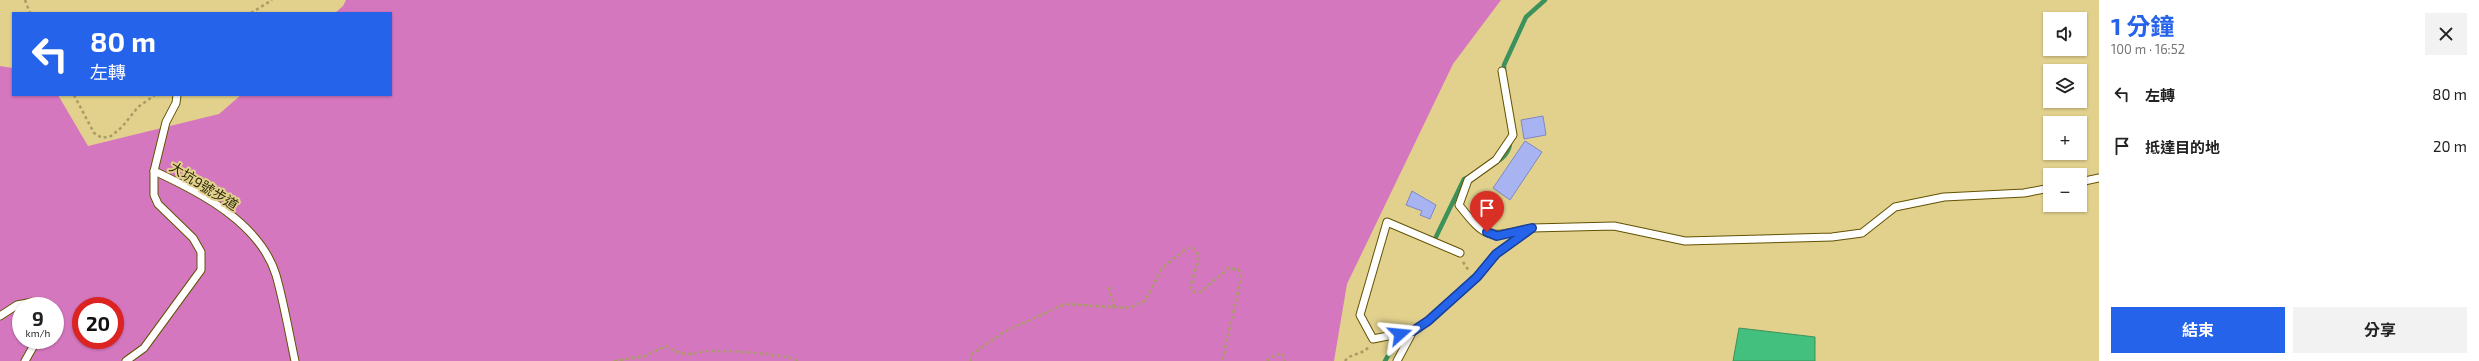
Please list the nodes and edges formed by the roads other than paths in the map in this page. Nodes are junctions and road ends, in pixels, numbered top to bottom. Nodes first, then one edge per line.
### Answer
1 (1502, 71) dead end
2 (177, 96) edge
3 (154, 171) junction
4 (2099, 178) edge
5 (2087, 181) edge
6 (2043, 189) edge
7 (1532, 228) junction
8 (1460, 253) dead end
9 (12, 310) edge
10 (0, 316) edge
11 (1413, 331) junction
12 (32, 349) edge
13 (25, 361) edge
14 (126, 361) edge
15 (295, 361) edge
16 (1397, 361) edge

1 - 7 lane
2 - 3 lane, 大坑9號步道
3 - 14 lane
3 - 15 lane, 大坑9號步道
4 - 5 lane
6 - 7 lane
7 - 11 lane
8 - 11 lane
9 - 10 lane
11 - 16 lane
12 - 13 lane

